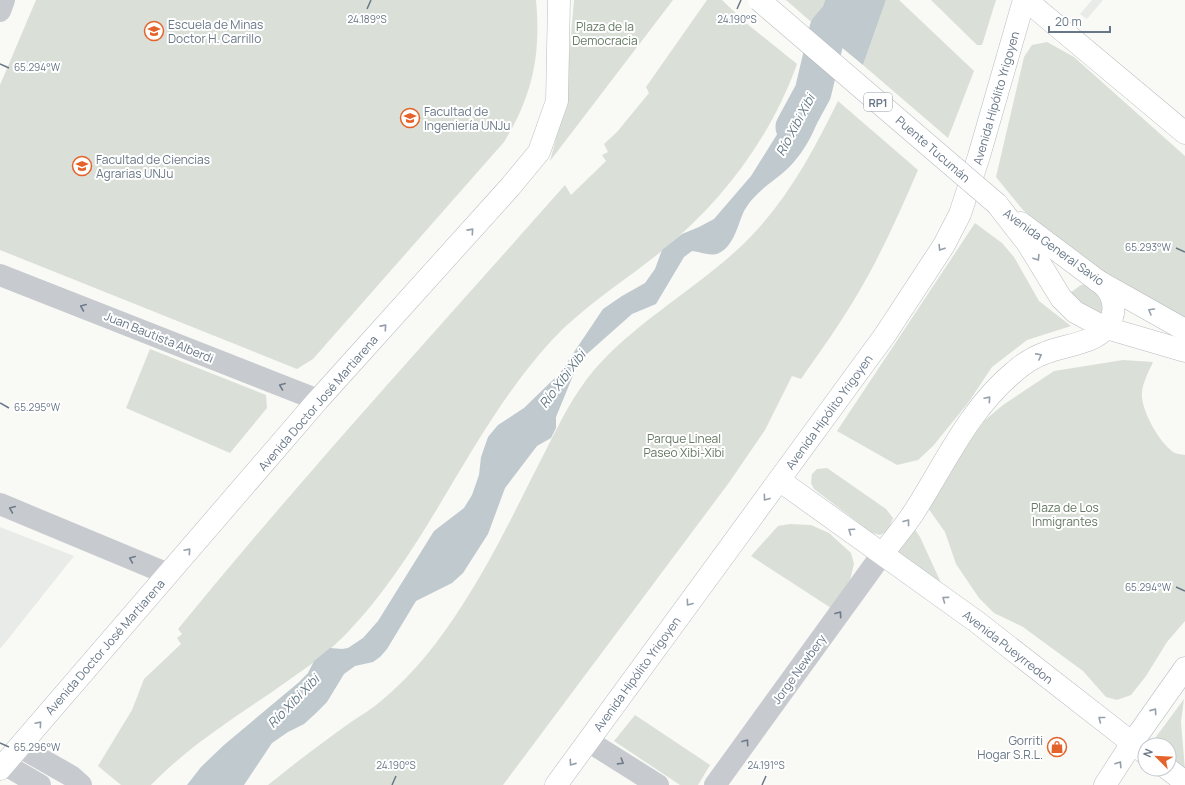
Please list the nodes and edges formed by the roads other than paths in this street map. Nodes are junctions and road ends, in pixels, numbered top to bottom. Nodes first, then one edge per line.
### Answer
1 (4, 0) edge
2 (759, 0) edge
3 (1025, 0) edge
4 (558, 1) edge
5 (0, 11) edge
6 (1185, 133) edge
7 (997, 204) junction
8 (0, 275) edge
9 (1098, 281) junction
10 (1106, 328) junction
11 (1185, 330) edge
12 (1154, 342) junction
13 (1067, 346) junction
14 (1185, 351) edge
15 (318, 400) junction
16 (779, 480) junction
17 (0, 504) edge
18 (883, 553) junction
19 (168, 574) junction
20 (1185, 668) edge
21 (1144, 737) edge
22 (588, 741) junction
23 (20, 747) junction
24 (1137, 747) edge
25 (1137, 749) edge
26 (1, 765) edge
27 (1177, 776) edge
28 (76, 781) edge
29 (1185, 782) edge
30 (40, 785) edge
31 (556, 785) edge
32 (658, 785) edge
33 (715, 785) edge
34 (1105, 785) edge

1 - 5 street
2 - 7 main road, Puente Tucumán / RP1, bridge
3 - 6 main road
3 -> 16 main road, Avenida Hipólito Yrigoyen
15 -> 4 main road, Avenida Doctor José Martiarena
7 - 9 main road, Avenida General Savio / RP1
7 -> 10 main road, Avenida General Savio / RP1
15 -> 8 street, Juan Bautista Alberdi
9 - 10 main road, RP1
11 -> 9 main road, Avenida General Savio / RP1
10 - 12 main road, Avenida General Savio / RP1
10 - 13 main road, RP1
12 - 13 main road, RP1
12 - 14 main road, Avenida General Savio / RP1
18 -> 13 main road, RP1
19 -> 15 main road, Avenida Doctor José Martiarena
18 -> 16 main road, Avenida Pueyrredon
16 -> 22 main road, Avenida Hipólito Yrigoyen
19 -> 17 street
24 -> 18 main road, Avenida Pueyrredon
33 -> 18 street, Jorge Newbery
23 -> 19 main road, Avenida Doctor José Martiarena
21 -> 20 main road
22 -> 31 main road, Avenida Hipólito Yrigoyen
22 -> 32 street
23 - 26 main road, Avenida Doctor José Martiarena
23 - 28 street
34 -> 25 main road
26 - 30 street
27 - 29 main road

